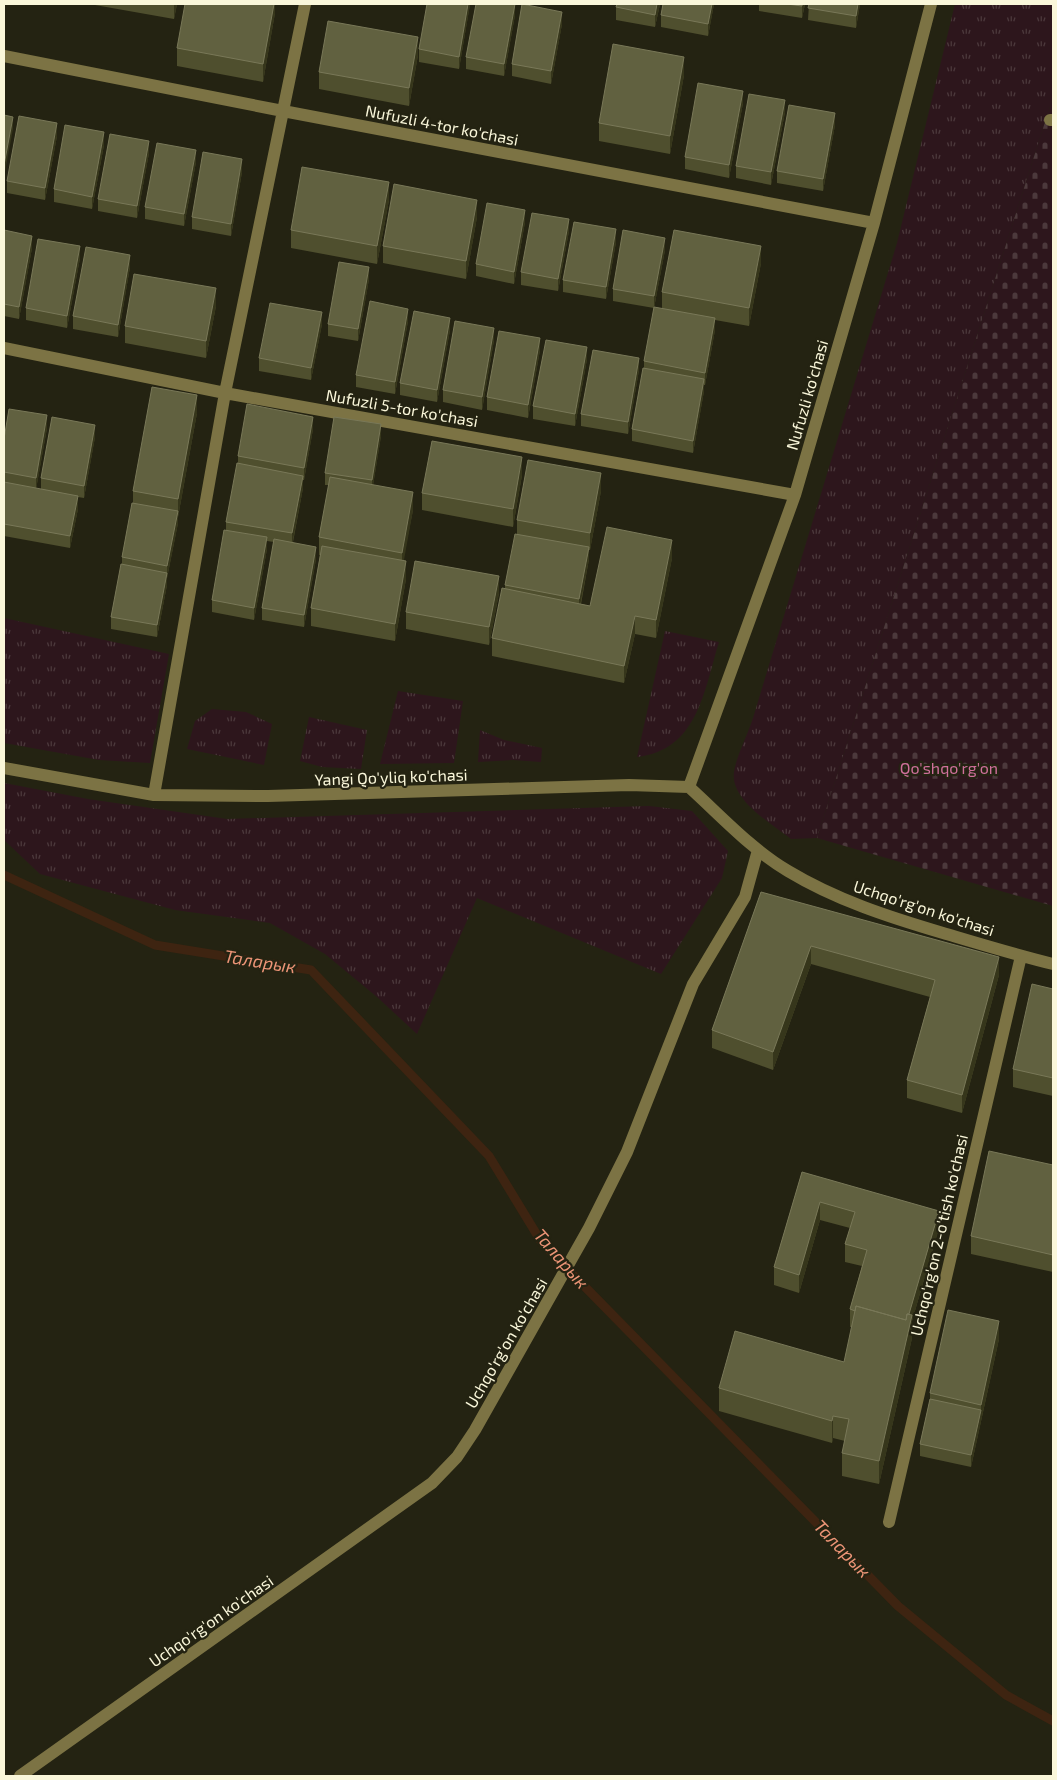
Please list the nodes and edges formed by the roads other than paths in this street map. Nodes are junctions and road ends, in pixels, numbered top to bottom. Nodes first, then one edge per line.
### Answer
1 (305, 4) edge
2 (931, 4) edge
3 (4, 56) edge
4 (283, 111) junction
5 (874, 222) junction
6 (4, 348) edge
7 (225, 393) junction
8 (795, 495) junction
9 (4, 768) edge
10 (689, 787) junction
11 (154, 795) junction
12 (758, 850) junction
13 (1021, 956) junction
14 (1053, 964) edge
15 (889, 1522) dead end
16 (20, 1776) edge

1 - 4 street
2 - 5 street, Nufuzli ko'chasi
3 - 4 street, Nufuzli 4-tor ko'chasi
4 - 5 street, Nufuzli 4-tor ko'chasi
4 - 7 street
5 - 8 street, Nufuzli ko'chasi
6 - 7 street, Nufuzli 5-tor ko'chasi
7 - 8 street, Nufuzli 5-tor ko'chasi
7 - 11 street
8 - 10 street, Nufuzli ko'chasi
9 - 11 street, Yangi Qo'yliq ko'chasi
10 - 11 street, Yangi Qo'yliq ko'chasi
10 - 12 street
12 - 13 street, Uchqo'rg'on ko'chasi
12 - 16 street, Uchqo'rg'on ko'chasi
13 - 14 street, Uchqo'rg'on ko'chasi
13 - 15 street, Uchqo'rg'on 2-o'tish ko'chasi

